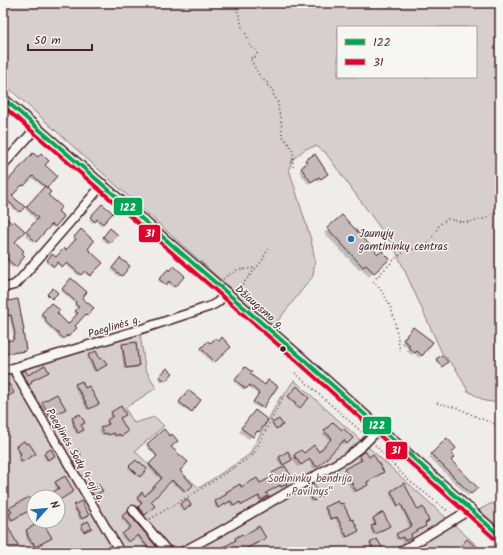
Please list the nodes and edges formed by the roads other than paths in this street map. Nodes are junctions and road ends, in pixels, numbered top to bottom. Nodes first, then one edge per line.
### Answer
1 (3, 98) edge
2 (37, 127) junction
3 (3, 165) edge
4 (103, 184) junction
5 (3, 288) edge
6 (229, 295) junction
7 (14, 368) junction
8 (3, 371) edge
9 (380, 428) junction
10 (470, 509) junction
11 (133, 510) dead end
12 (500, 536) edge
13 (120, 552) edge
14 (168, 552) edge
15 (182, 552) edge
16 (400, 552) edge

1 - 2 street, Džiaugsmo g.
2 - 3 street
2 - 4 street, Džiaugsmo g.
4 - 5 street
4 - 6 street, Džiaugsmo g.
6 - 7 street, Paeglinės g.
6 - 9 street, Džiaugsmo g.
7 - 8 street, Paeglinės g.
7 - 13 street, Paeglinės Sodų 4-oji g.
9 - 10 street, Džiaugsmo g.
9 - 15 street
10 - 12 street, Džiaugsmo g.
10 - 16 street
11 - 14 street

